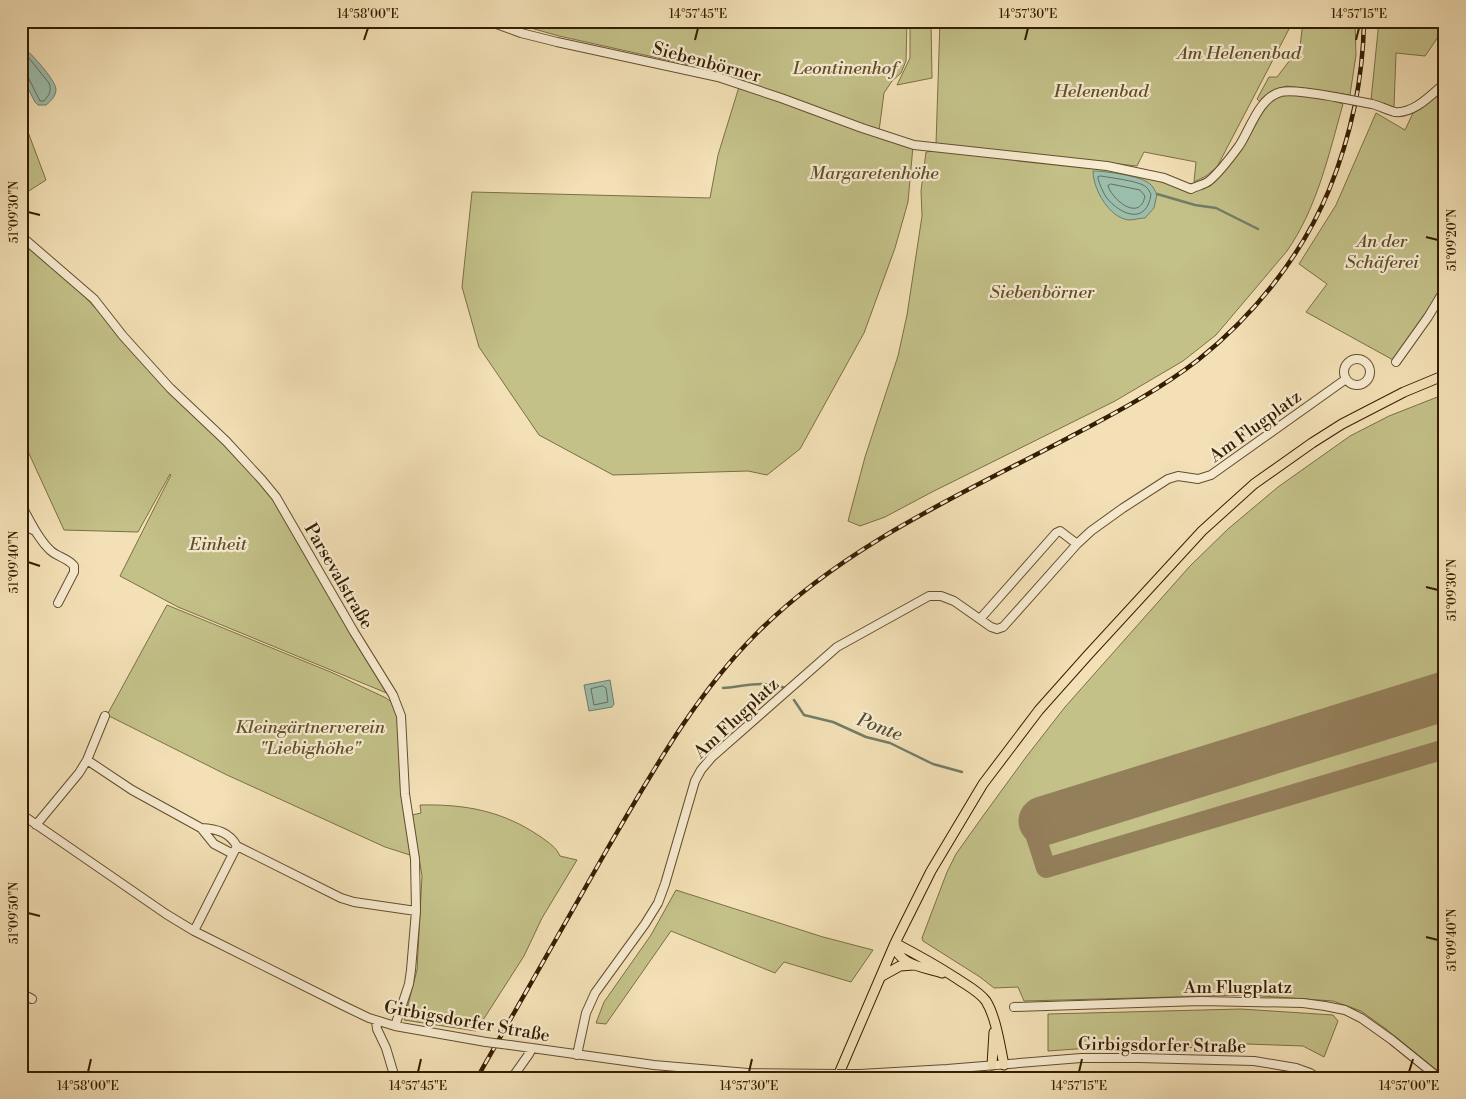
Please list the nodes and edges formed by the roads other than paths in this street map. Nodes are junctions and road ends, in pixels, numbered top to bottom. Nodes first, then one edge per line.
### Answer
1 (488, 21) edge
2 (1445, 83) edge
3 (21, 236) edge
4 (1445, 289) edge
5 (1396, 362) dead end
6 (1445, 375) edge
7 (1346, 379) dead end
8 (21, 505) edge
9 (21, 524) edge
10 (36, 533) junction
11 (1077, 544) junction
12 (58, 603) dead end
13 (980, 619) junction
14 (106, 716) dead end
15 (86, 760) junction
16 (21, 814) edge
17 (36, 825) junction
18 (201, 828) junction
19 (237, 846) junction
20 (233, 854) junction
21 (416, 911) junction
22 (194, 932) junction
23 (895, 943) junction
24 (914, 965) junction
25 (882, 976) junction
26 (954, 977) junction
27 (21, 992) edge
28 (32, 999) dead end
29 (1014, 1007) dead end
30 (376, 1021) junction
31 (395, 1026) junction
32 (995, 1026) junction
33 (532, 1048) junction
34 (577, 1055) junction
35 (1004, 1064) junction
36 (992, 1066) junction
37 (837, 1076) edge
38 (395, 1078) edge
39 (512, 1078) edge
40 (1318, 1078) edge
41 (1439, 1078) edge

1 - 2 street, Siebenbörner, bridge
3 - 21 street, Parsevalstraße
4 - 5 street
6 - 23 main road
7 - 11 street, Am Flugplatz
8 - 10 street
9 - 10 street
10 - 12 street
11 - 13 street, Am Flugplatz
11 - 13 street
13 - 34 street, Am Flugplatz
14 - 15 street
15 - 17 street
15 - 18 street
16 - 17 street, Girbigsdorfer Straße
17 - 22 street, Girbigsdorfer Straße
18 - 19 street
18 - 20 street
19 - 20 street
19 - 21 street
20 - 22 street
21 - 31 street, Parsevalstraße
22 - 30 street, Girbigsdorfer Straße
23 - 24 main road
23 - 25 main road
23 - 26 main road
24 - 25 main road
24 - 26 main road
25 - 37 main road
26 - 32 main road
27 - 28 street
29 - 41 street, Am Flugplatz
30 - 31 street, Girbigsdorfer Straße
30 - 38 street
31 - 33 street, Girbigsdorfer Straße, bridge
32 - 35 main road
32 - 36 main road
33 - 34 street, Girbigsdorfer Straße
33 - 39 street
34 - 37 street, Girbigsdorfer Straße
35 - 36 street, Girbigsdorfer Straße
35 - 40 street, Girbigsdorfer Straße
36 - 37 street, Girbigsdorfer Straße, bridge

